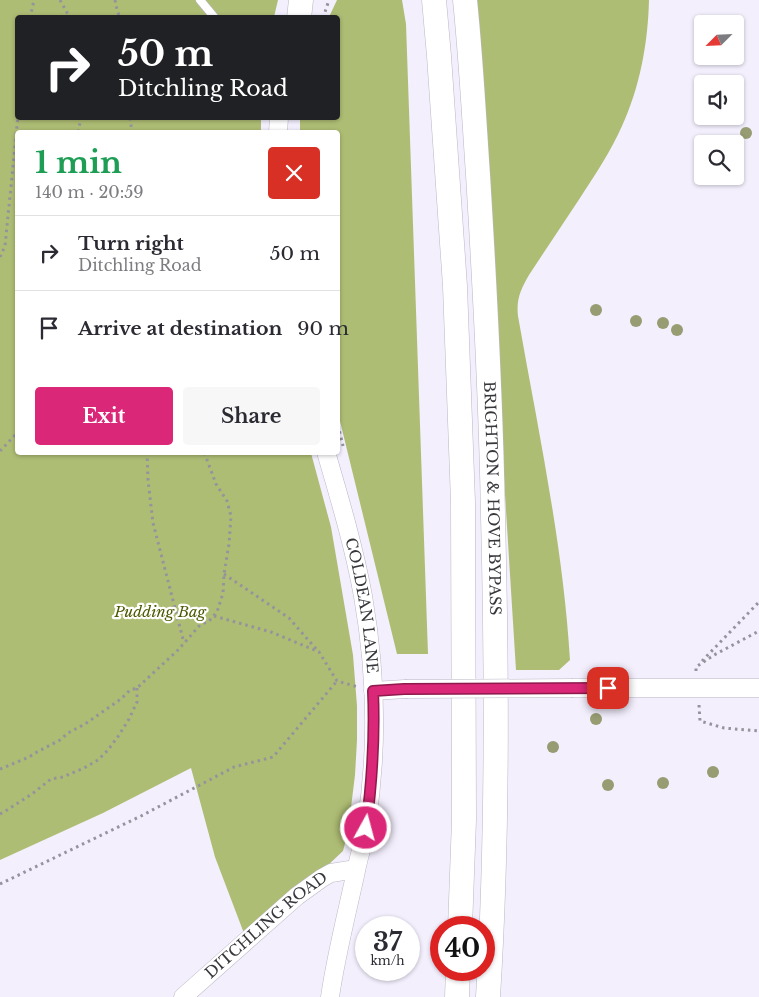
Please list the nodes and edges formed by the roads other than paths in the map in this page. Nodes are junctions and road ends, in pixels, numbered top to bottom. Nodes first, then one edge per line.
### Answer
1 (200, 0) edge
2 (301, 0) edge
3 (308, 0) edge
4 (434, 0) edge
5 (465, 0) edge
6 (212, 15) edge
7 (301, 15) edge
8 (302, 15) edge
9 (327, 455) edge
10 (759, 688) edge
11 (373, 691) junction
12 (356, 869) junction
13 (493, 901) junction
14 (460, 916) edge
15 (458, 981) edge
16 (183, 997) edge
17 (330, 997) edge
18 (457, 997) edge
19 (488, 997) edge
20 (503, 997) edge

1 - 6 lane
2 - 7 highway
3 - 8 street
4 - 14 highway, BRIGHTON & HOVE BYPASS
5 - 13 highway, BRIGHTON & HOVE BYPASS
9 - 11 street, COLDEAN LANE
10 - 11 street, bridge
11 - 12 street, COLDEAN LANE
12 - 16 street, DITCHLING ROAD
12 - 17 street, COLDEAN LANE
13 - 19 highway, BRIGHTON & HOVE BYPASS
13 - 20 highway
15 - 18 highway

